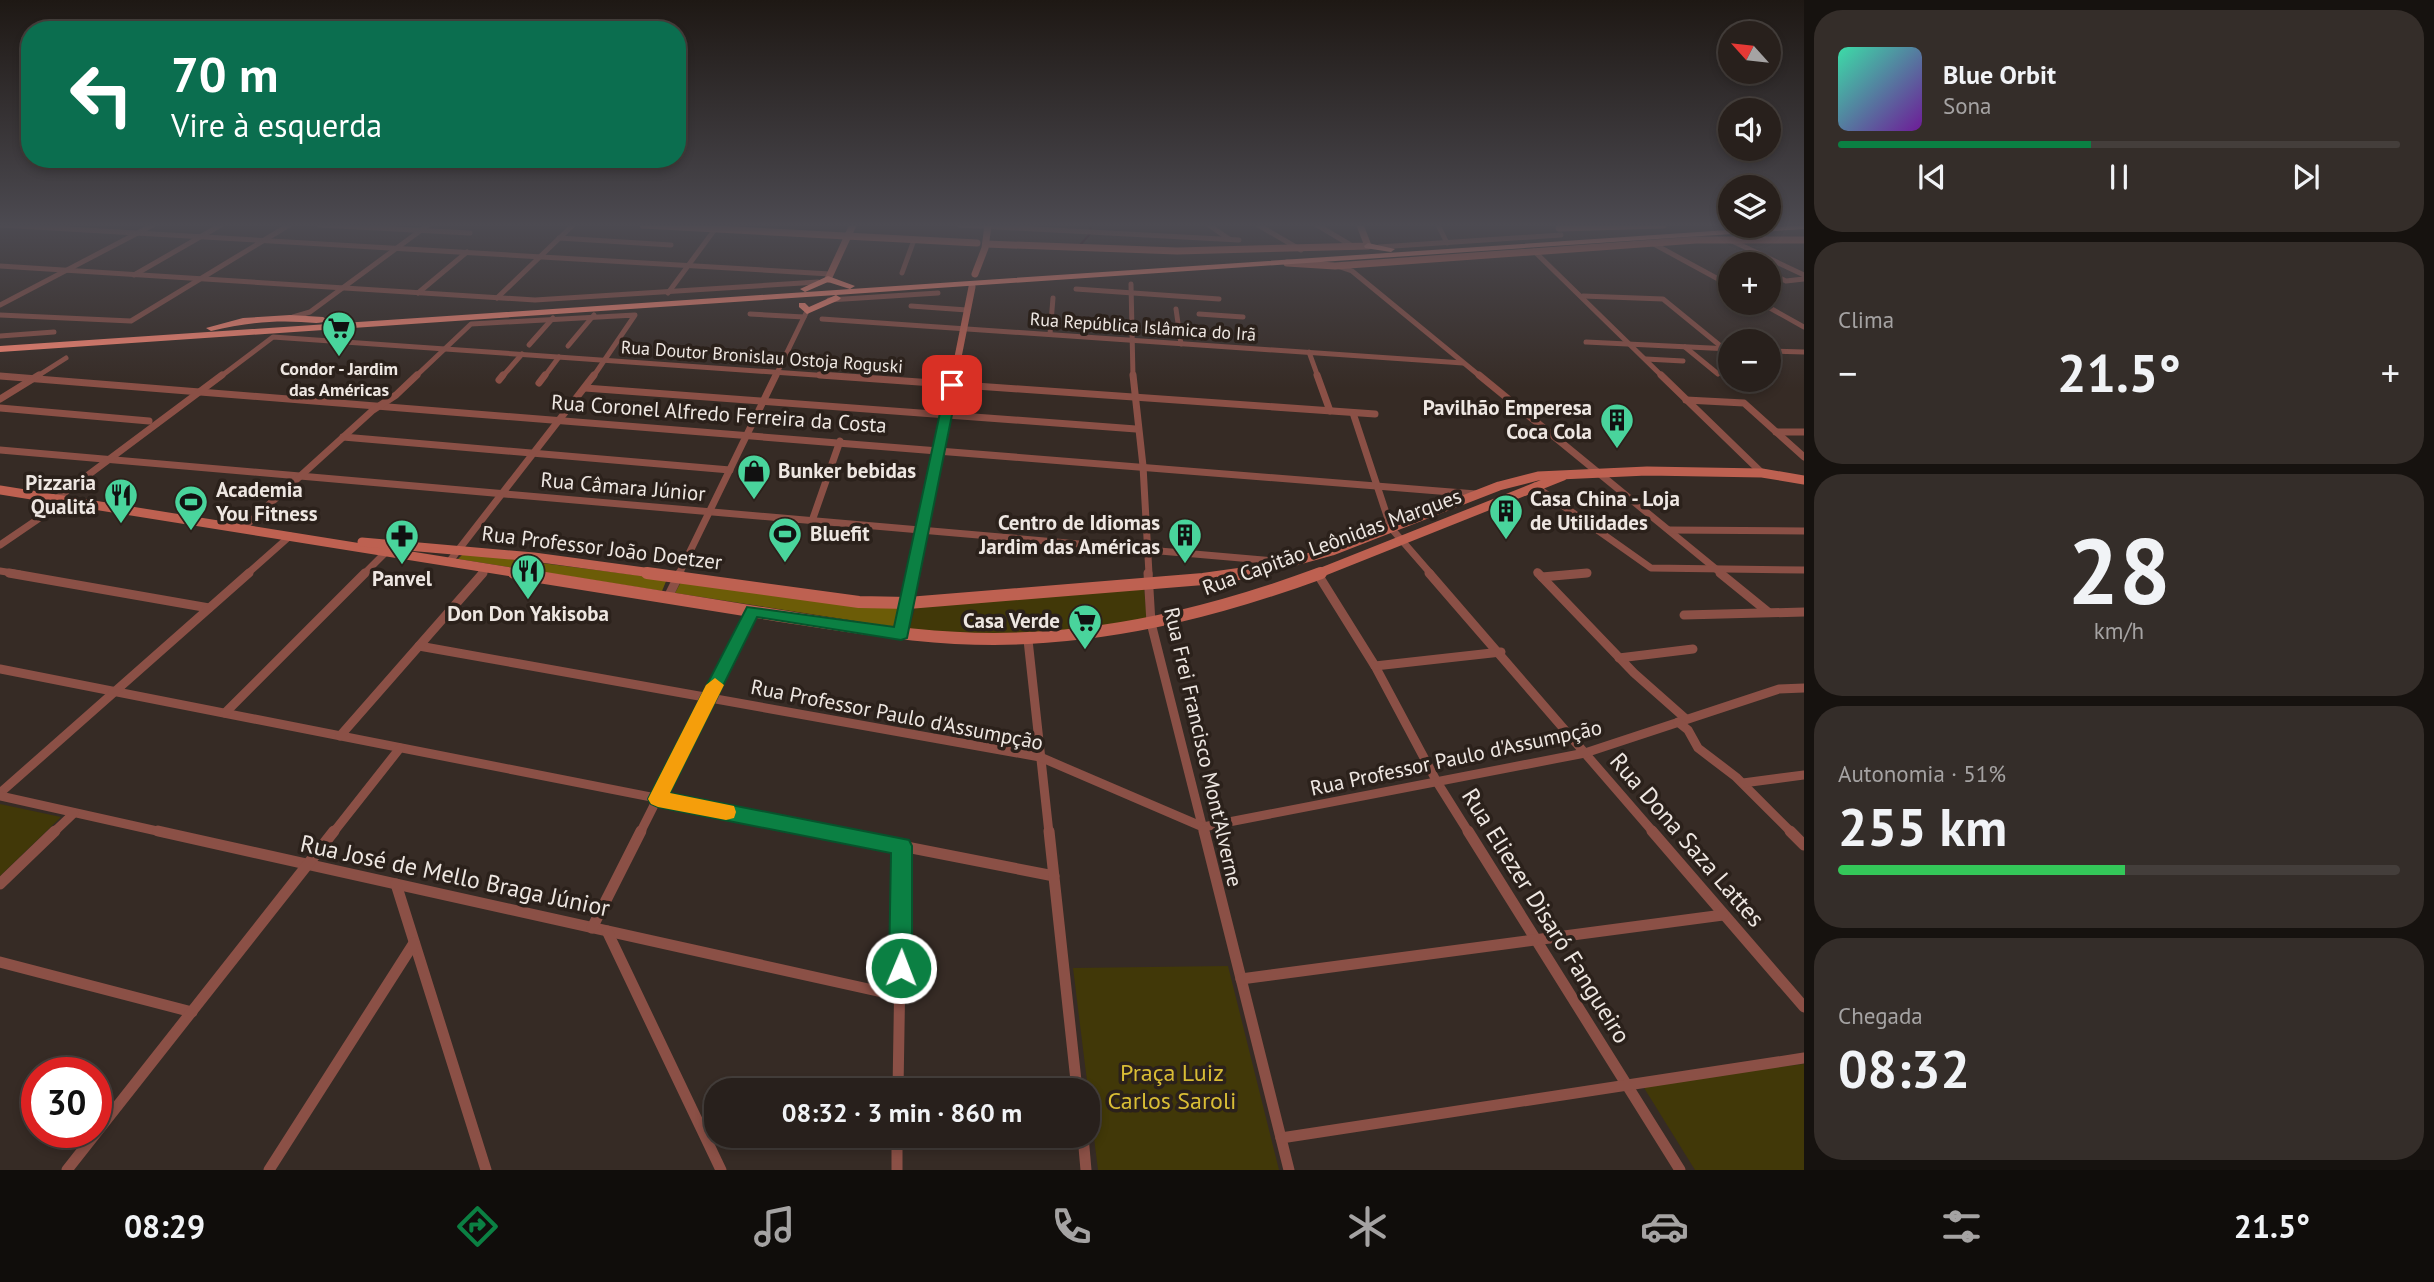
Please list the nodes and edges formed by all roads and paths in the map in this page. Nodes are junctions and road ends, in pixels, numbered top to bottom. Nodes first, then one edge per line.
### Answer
1 (48, 280) edge
2 (200, 280) edge
3 (210, 280) edge
4 (353, 280) edge
5 (434, 280) edge
6 (516, 280) edge
7 (678, 280) edge
8 (819, 280) edge
9 (824, 280) edge
10 (833, 280) edge
11 (984, 280) edge
12 (1022, 280) edge
13 (1362, 280) edge
14 (1567, 280) edge
15 (866, 287) junction
16 (972, 287) dead end
17 (342, 288) junction
18 (1131, 288) junction
19 (1076, 289) dead end
20 (878, 290) junction
21 (789, 292) junction
22 (418, 293) junction
23 (668, 293) junction
24 (938, 293) dead end
25 (1583, 296) junction
26 (497, 298) junction
27 (757, 298) junction
28 (914, 298) dead end
29 (1053, 298) dead end
30 (1209, 298) junction
31 (1219, 299) dead end
32 (828, 300) junction
33 (0, 305) edge
34 (911, 306) junction
35 (1177, 309) dead end
36 (967, 310) junction
37 (804, 311) junction
38 (908, 313) dead end
39 (751, 314) dead end
40 (1199, 314) dead end
41 (1212, 314) junction
42 (1781, 314) edge
43 (0, 315) edge
44 (594, 315) junction
45 (312, 316) junction
46 (1243, 317) dead end
47 (553, 318) junction
48 (822, 318) dead end
49 (366, 320) junction
50 (1804, 327) edge
51 (964, 328) junction
52 (54, 332) dead end
53 (1050, 334) junction
54 (0, 336) edge
55 (139, 336) junction
56 (273, 337) junction
57 (1134, 340) junction
58 (1586, 342) dead end
59 (1181, 344) junction
60 (1718, 344) edge
61 (529, 345) dead end
62 (1631, 345) junction
63 (63, 346) junction
64 (568, 346) dead end
65 (0, 347) edge
66 (447, 347) junction
67 (1685, 347) junction
68 (1718, 348) edge
69 (1781, 351) edge
70 (1309, 352) junction
71 (1804, 352) edge
72 (522, 354) junction
73 (559, 357) junction
74 (66, 358) dead end
75 (602, 360) junction
76 (1647, 361) junction
77 (1685, 362) dead end
78 (1463, 363) junction
79 (777, 372) junction
80 (1718, 374) dead end
81 (0, 376) edge
82 (33, 379) junction
83 (499, 380) dead end
84 (539, 383) dead end
85 (952, 385) junction
86 (584, 388) junction
87 (200, 392) junction
88 (1135, 397) junction
89 (0, 399) edge
90 (1686, 400) junction
91 (763, 401) junction
92 (381, 406) junction
93 (0, 408) edge
94 (1330, 411) junction
95 (1353, 413) junction
96 (1375, 414) dead end
97 (946, 415) junction
98 (560, 419) junction
99 (149, 421) dead end
100 (1136, 429) junction
101 (1776, 432) junction
102 (1804, 432) edge
103 (747, 434) junction
104 (343, 438) junction
105 (840, 441) junction
106 (939, 449) junction
107 (0, 450) edge
108 (534, 453) junction
109 (1804, 457) edge
110 (109, 460) junction
111 (1143, 466) junction
112 (730, 470) junction
113 (1600, 472) junction
114 (1762, 473) junction
115 (300, 476) junction
116 (1563, 476) junction
117 (1804, 480) edge
118 (1378, 486) junction
119 (1535, 486) junction
120 (0, 490) edge
121 (502, 494) junction
122 (1476, 494) junction
123 (61, 500) junction
124 (709, 512) junction
125 (812, 521) junction
126 (1391, 528) junction
127 (242, 529) junction
128 (1669, 530) junction
129 (922, 531) junction
130 (1804, 531) edge
131 (290, 537) junction
132 (1403, 539) junction
133 (0, 545) edge
134 (459, 549) junction
135 (1148, 551) junction
136 (386, 552) junction
137 (1243, 559) junction
138 (449, 562) junction
139 (1295, 563) junction
140 (487, 568) junction
141 (1716, 569) junction
142 (1804, 570) edge
143 (0, 571) edge
144 (1249, 572) junction
145 (1317, 573) junction
146 (1587, 573) dead end
147 (677, 577) junction
148 (1149, 583) junction
149 (667, 597) junction
150 (908, 603) junction
151 (209, 608) junction
152 (752, 611) junction
153 (1768, 612) junction
154 (1804, 612) edge
155 (1684, 615) dead end
156 (1151, 623) junction
157 (901, 634) junction
158 (1028, 640) junction
159 (419, 646) junction
160 (1693, 649) dead end
161 (1501, 652) junction
162 (1619, 657) junction
163 (1375, 666) junction
164 (0, 669) edge
165 (1804, 688) edge
166 (114, 692) junction
167 (708, 698) junction
168 (225, 713) junction
169 (1682, 721) junction
170 (340, 736) junction
171 (400, 748) junction
172 (1585, 752) junction
173 (1040, 757) junction
174 (1804, 775) edge
175 (1437, 782) junction
176 (1744, 783) junction
177 (0, 795) edge
178 (658, 799) junction
179 (74, 813) junction
180 (1203, 827) junction
181 (1804, 845) edge
182 (902, 846) junction
183 (308, 865) junction
184 (1054, 876) junction
185 (0, 884) edge
186 (396, 884) junction
187 (1723, 915) junction
188 (592, 928) junction
189 (607, 931) junction
190 (1536, 940) junction
191 (414, 943) junction
192 (0, 962) edge
193 (1241, 979) junction
194 (900, 996) junction
195 (1804, 1007) edge
196 (192, 1012) junction
197 (1804, 1058) edge
198 (898, 1078) edge
199 (1076, 1078) edge
200 (1625, 1084) junction
201 (1281, 1138) junction
202 (897, 1148) edge
203 (1084, 1148) edge
204 (67, 1170) edge
205 (269, 1170) edge
206 (486, 1170) edge
207 (720, 1170) edge
208 (897, 1170) edge
209 (1086, 1170) edge
210 (1289, 1170) edge
211 (1680, 1170) edge

1 - 33 street
2 - 43 street
3 - 17 street
4 - 17 street
5 - 22 street
6 - 26 street
7 - 23 street
8 - 23 street
9 - 21 highway
10 - 15 highway
11 - 15 highway
12 - 20 highway
13 - 78 street
14 - 25 street
15 - 21 highway
16 - 36 main road
17 - 22 street
17 - 45 street
18 - 19 street
18 - 30 street
18 - 57 street, Rua Frei Francisco Mont'Alverne
20 - 27 highway
20 - 32 highway
21 - 49 highway
22 - 26 street
23 - 26 street
24 - 32 street
25 - 60 street
25 - 62 street
27 - 37 highway
27 - 63 highway
28 - 34 street
29 - 53 street
30 - 31 street
30 - 41 street
32 - 37 highway
32 - 37 highway
34 - 36 street
34 - 38 street
35 - 59 street
36 - 51 main road
37 - 39 street
37 - 79 street
40 - 41 street
41 - 46 street
42 - 50 street
44 - 47 street
44 - 64 street
44 - 75 street
45 - 49 highway
45 - 55 highway
47 - 61 street
47 - 66 street
48 - 51 street, Rua República Islâmica do Irã
49 - 55 highway
51 - 53 street, Rua República Islâmica do Irã
51 - 85 main road
52 - 54 street
53 - 57 street, Rua República Islâmica do Irã
55 - 65 highway
56 - 63 highway
56 - 66 street, Rua Doutor Bronislau Ostoja Roguski
56 - 87 street
57 - 59 street, Rua República Islâmica do Irã
57 - 88 street, Rua Frei Francisco Mont'Alverne
58 - 62 street
59 - 70 street, Rua República Islâmica do Irã
62 - 67 street
62 - 76 street
63 - 65 highway
66 - 72 street, Rua Doutor Bronislau Ostoja Roguski
66 - 92 street
67 - 68 street
67 - 80 street
69 - 71 street
70 - 78 street, Rua República Islâmica do Irã
70 - 94 street
72 - 73 street, Rua Doutor Bronislau Ostoja Roguski
72 - 83 street
73 - 75 street, Rua Doutor Bronislau Ostoja Roguski
73 - 84 street
74 - 82 street
75 - 79 street, Rua Doutor Bronislau Ostoja Roguski
75 - 86 street
76 - 77 street
76 - 90 street
78 - 113 street
79 - 85 street, Rua Doutor Bronislau Ostoja Roguski
79 - 91 street
81 - 82 street, Rua Coronel Alfredo Ferreira da Costa
82 - 87 street, Rua Coronel Alfredo Ferreira da Costa
82 - 89 street
85 - 88 street, Rua Doutor Bronislau Ostoja Roguski
85 - 97 main road
86 - 91 street
86 - 98 street
87 - 92 street, Rua Coronel Alfredo Ferreira da Costa
87 - 110 street
88 - 94 street, Rua Doutor Bronislau Ostoja Roguski
88 - 100 street, Rua Frei Francisco Mont'Alverne
90 - 101 street
90 - 114 street
91 - 97 street
91 - 103 street
92 - 98 street, Rua Coronel Alfredo Ferreira da Costa
92 - 104 street
93 - 99 street
94 - 95 street, Rua Doutor Bronislau Ostoja Roguski
95 - 96 street, Rua Doutor Bronislau Ostoja Roguski
95 - 118 street
97 - 100 street
97 - 106 main road
98 - 103 street, Rua Coronel Alfredo Ferreira da Costa
98 - 108 street
100 - 111 street, Rua Frei Francisco Mont'Alverne
101 - 102 street
101 - 109 street
103 - 105 street, Rua Coronel Alfredo Ferreira da Costa
103 - 112 street
104 - 108 street
104 - 115 street
105 - 106 street, Rua Coronel Alfredo Ferreira da Costa
105 - 125 street
106 - 111 street, Rua Coronel Alfredo Ferreira da Costa
106 - 129 main road
107 - 110 street, Rua Câmara Júnior
108 - 112 street
108 - 121 street
110 - 115 street, Rua Câmara Júnior
110 - 123 street
111 - 118 street, Rua Coronel Alfredo Ferreira da Costa
111 - 135 street, Rua Frei Francisco Mont'Alverne
112 - 124 street
113 - 114 main road, Rua Capitão Leônidas Marques
113 - 116 main road, Rua Capitão Leônidas Marques
113 - 128 street
114 - 117 main road, Rua Capitão Leônidas Marques
115 - 121 street, Rua Câmara Júnior
115 - 127 street
116 - 119 main road, Rua Capitão Leônidas Marques
116 - 122 main road, Rua Capitão Leônidas Marques
118 - 122 street, Rua Coronel Alfredo Ferreira da Costa
118 - 126 street
119 - 132 main road, Rua Capitão Leônidas Marques
119 - 141 street
120 - 123 main road, Rua Professor João Doetzer
121 - 124 street, Rua Câmara Júnior
121 - 134 street
122 - 126 main road, Rua Capitão Leônidas Marques
123 - 127 main road, Rua Professor João Doetzer
123 - 133 street
124 - 125 street, Rua Câmara Júnior
124 - 147 street
125 - 129 street, Rua Câmara Júnior
126 - 132 street, Rua Dona Saza Lattes
126 - 139 main road, Rua Capitão Leônidas Marques
127 - 131 main road, Rua Professor João Doetzer
128 - 130 street
128 - 141 street
129 - 135 street, Rua Câmara Júnior
129 - 150 main road
131 - 134 main road, Rua Professor João Doetzer
131 - 136 main road, Rua Professor João Doetzer
131 - 151 street
132 - 145 main road, Rua Capitão Leônidas Marques
132 - 161 street, Rua Dona Saza Lattes
134 - 138 street
134 - 147 main road, Rua Professor João Doetzer
135 - 137 street, Rua Câmara Júnior
135 - 148 street, Rua Frei Francisco Mont'Alverne
136 - 138 main road, Rua Professor João Doetzer
136 - 168 street
137 - 139 street, Rua Câmara Júnior
137 - 144 street
138 - 140 main road, Rua Professor João Doetzer
139 - 144 main road, Rua Capitão Leônidas Marques
140 - 149 main road, Rua Professor João Doetzer
140 - 159 street
141 - 142 street
141 - 153 street
143 - 151 street
144 - 148 main road, Rua Capitão Leônidas Marques
145 - 156 main road, Rua Capitão Leônidas Marques
145 - 163 street, Rua Eliezer Disaró Fangueiro
146 - 162 street
147 - 149 street
147 - 150 main road, Rua Professor João Doetzer
148 - 150 main road, Rua Capitão Leônidas Marques
148 - 156 street, Rua Frei Francisco Mont'Alverne
149 - 152 main road, Rua Professor João Doetzer
150 - 157 main road
151 - 166 street
152 - 157 main road, Rua Professor João Doetzer
152 - 167 street
153 - 154 street
153 - 155 street
156 - 158 main road, Rua Capitão Leônidas Marques
156 - 180 street, Rua Frei Francisco Mont'Alverne
157 - 158 main road, Rua Capitão Leônidas Marques
158 - 173 street
159 - 167 street, Rua Professor Paulo d'Assumpção
159 - 170 street
160 - 162 street
161 - 163 street
161 - 172 street, Rua Dona Saza Lattes
162 - 169 street
163 - 175 street, Rua Eliezer Disaró Fangueiro
164 - 166 street
165 - 169 street, Rua Professor Paulo d'Assumpção
166 - 168 street
166 - 177 street
167 - 173 street, Rua Professor Paulo d'Assumpção
167 - 178 street
168 - 170 street
169 - 172 street, Rua Professor Paulo d'Assumpção
169 - 176 street
170 - 171 street
171 - 178 street
171 - 183 street
172 - 175 street, Rua Professor Paulo d'Assumpção
172 - 187 street, Rua Dona Saza Lattes
173 - 180 street, Rua Professor Paulo d'Assumpção
173 - 184 street
174 - 176 street
175 - 180 street, Rua Professor Paulo d'Assumpção
175 - 190 street, Rua Eliezer Disaró Fangueiro
176 - 181 street
177 - 179 street, Rua José de Mello Braga Júnior
178 - 182 street
178 - 188 street
179 - 183 street, Rua José de Mello Braga Júnior
179 - 185 street
180 - 193 street, Rua Frei Francisco Mont'Alverne
182 - 184 street
182 - 194 street
183 - 186 street, Rua José de Mello Braga Júnior
183 - 196 street
184 - 199 street
186 - 188 street, Rua José de Mello Braga Júnior
186 - 191 street
187 - 190 street
187 - 195 street, Rua Dona Saza Lattes
188 - 189 street, Rua José de Mello Braga Júnior
189 - 194 street, Rua José de Mello Braga Júnior
189 - 207 street
190 - 193 street
190 - 200 street, Rua Eliezer Disaró Fangueiro
191 - 205 street
191 - 206 street
192 - 196 street
193 - 201 street, Rua Frei Francisco Mont'Alverne
194 - 198 street
196 - 204 street
197 - 200 street
200 - 201 street
200 - 211 street, Rua Eliezer Disaró Fangueiro
201 - 210 street, Rua Frei Francisco Mont'Alverne
202 - 208 street
203 - 209 street

